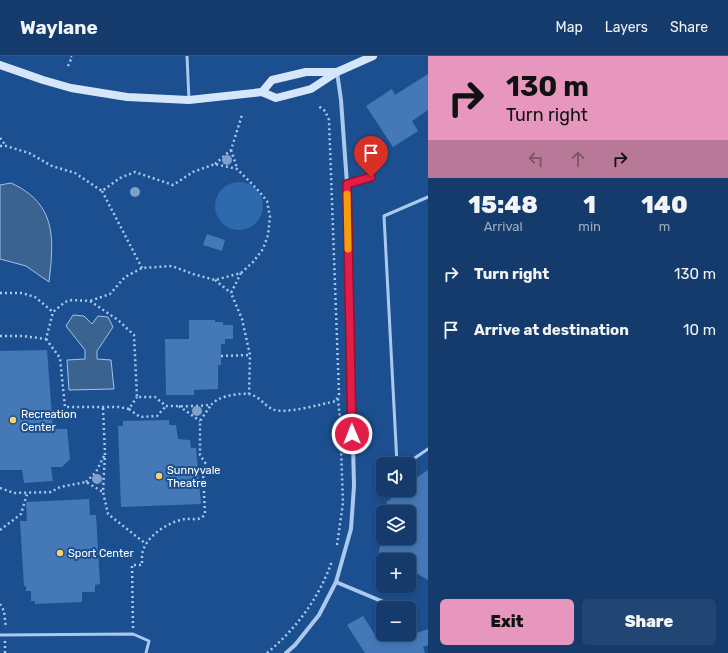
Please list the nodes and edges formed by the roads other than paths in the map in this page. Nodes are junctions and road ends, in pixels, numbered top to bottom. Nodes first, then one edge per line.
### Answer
1 (187, 56) edge
2 (369, 57) edge
3 (0, 65) edge
4 (337, 72) junction
5 (262, 92) junction
6 (189, 100) junction
7 (371, 177) dead end
8 (347, 184) junction
9 (428, 197) edge
10 (428, 449) edge
11 (397, 457) edge
12 (416, 457) edge
13 (336, 582) junction
14 (381, 601) edge
15 (0, 635) edge
16 (146, 653) edge
17 (286, 653) edge

1 - 6 lane
2 - 4 main road
3 - 6 main road
4 - 5 main road
4 - 5 main road
4 - 8 street
5 - 6 main road
7 - 8 lane
8 - 13 street
9 - 11 lane
10 - 12 lane
13 - 14 street
13 - 17 street
15 - 16 lane

